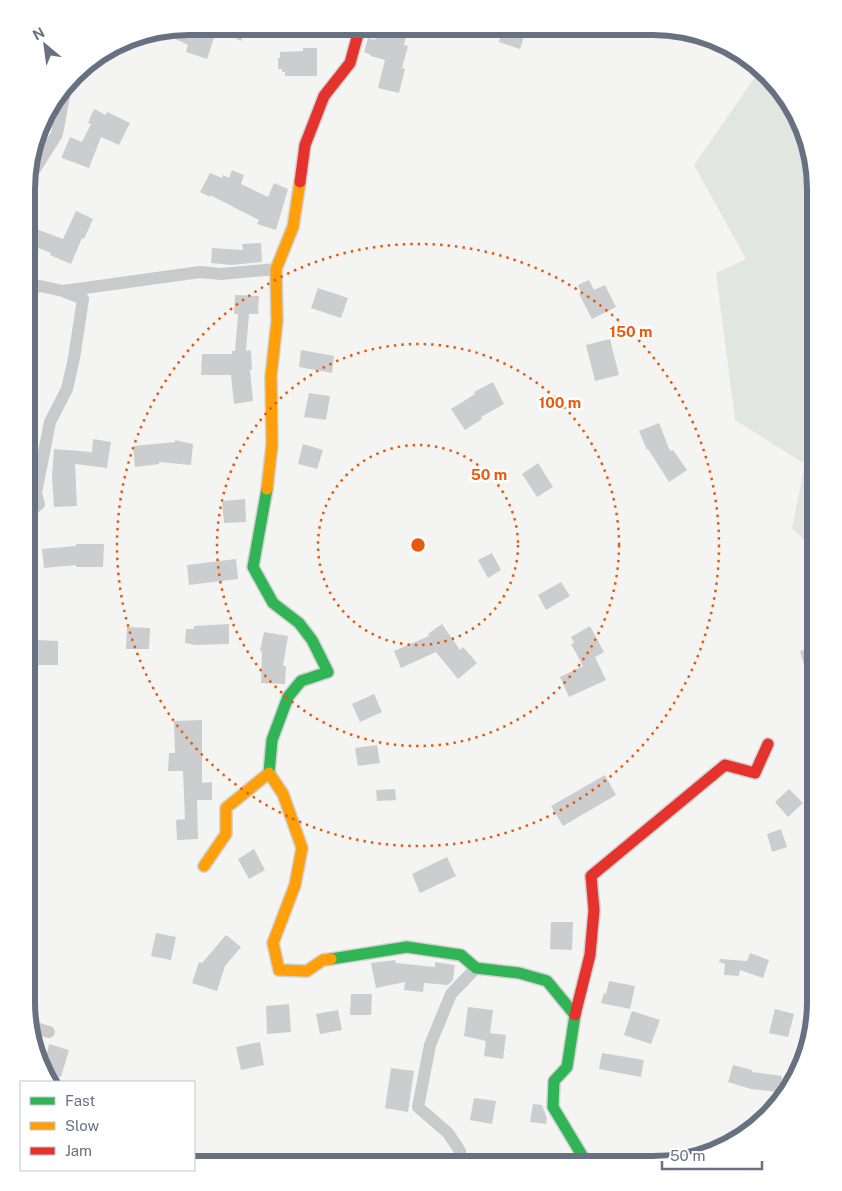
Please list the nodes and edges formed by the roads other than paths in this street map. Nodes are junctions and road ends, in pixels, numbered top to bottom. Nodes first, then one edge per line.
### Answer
1 (358, 35) edge
2 (63, 101) edge
3 (36, 167) edge
4 (276, 269) junction
5 (35, 288) edge
6 (63, 291) junction
7 (35, 508) edge
8 (768, 744) dead end
9 (269, 773) junction
10 (204, 866) dead end
11 (476, 968) junction
12 (576, 1015) junction
13 (37, 1029) edge
14 (49, 1032) dead end
15 (459, 1156) edge
16 (582, 1156) edge

1 - 4 street
2 - 3 street
4 - 6 street
4 - 9 street
5 - 6 street
6 - 7 street
8 - 12 street
9 - 10 street
9 - 11 street
11 - 12 street
11 - 15 street
12 - 16 street
13 - 14 street

